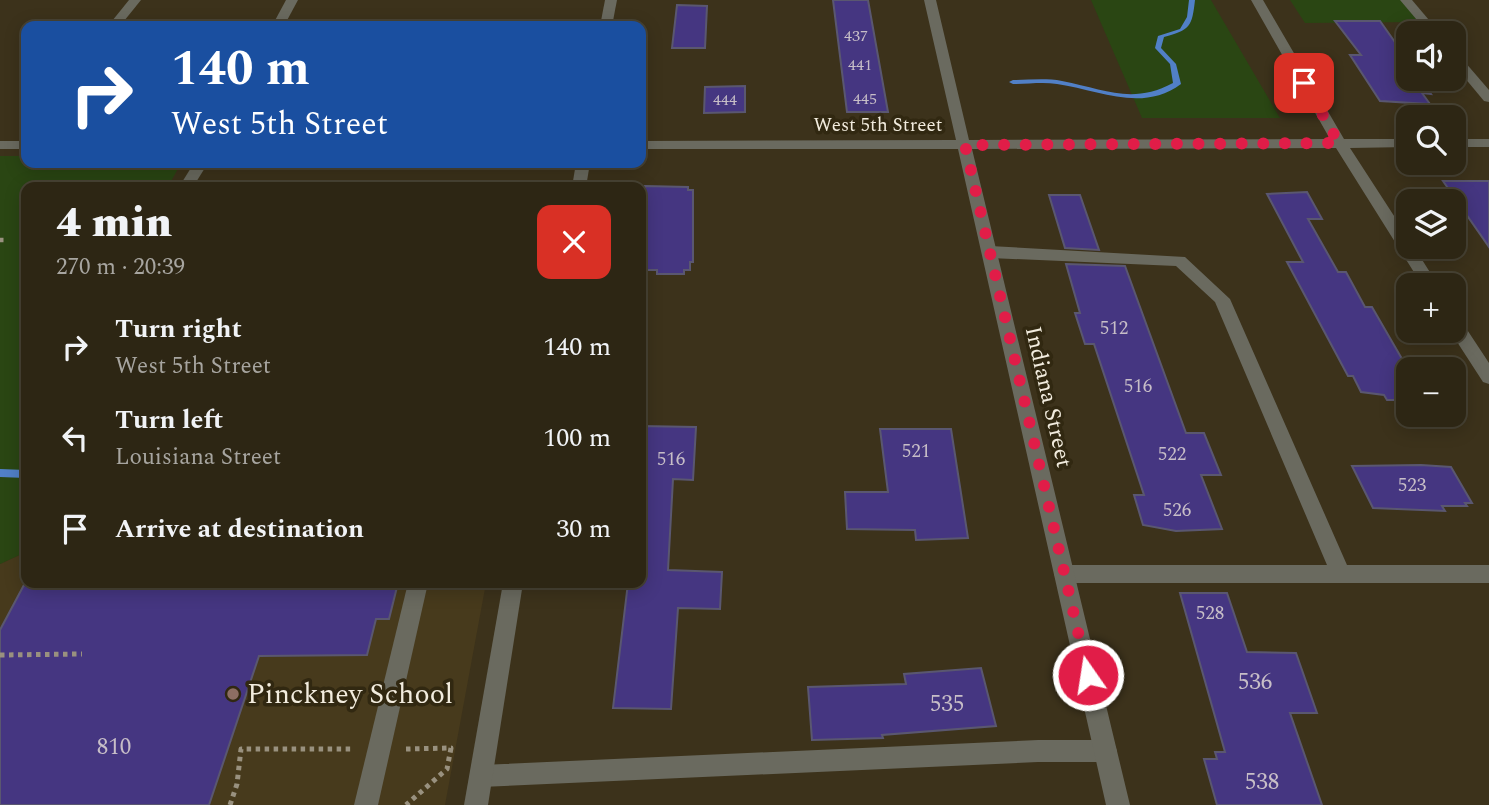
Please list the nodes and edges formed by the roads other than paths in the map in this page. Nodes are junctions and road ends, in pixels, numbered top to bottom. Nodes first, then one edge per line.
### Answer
1 (135, 0) edge
2 (292, 0) edge
3 (611, 0) edge
4 (930, 0) edge
5 (1257, 0) edge
6 (1406, 0) edge
7 (118, 21) edge
8 (281, 21) edge
9 (607, 21) edge
10 (1424, 21) edge
11 (1466, 71) edge
12 (1489, 98) edge
13 (21, 143) edge
14 (1339, 143) junction
15 (1396, 143) edge
16 (1466, 143) edge
17 (1489, 143) edge
18 (0, 145) edge
19 (646, 145) edge
20 (965, 145) junction
21 (990, 253) junction
22 (1422, 273) edge
23 (1466, 342) edge
24 (1489, 377) edge
25 (1064, 573) junction
26 (1341, 573) junction
27 (1489, 573) edge
28 (417, 588) edge
29 (512, 588) edge
30 (1106, 751) junction
31 (481, 776) junction
32 (366, 805) edge
33 (476, 805) edge
34 (1118, 805) edge

1 - 7 street
2 - 8 street
3 - 9 street
4 - 20 street, Indiana Street
5 - 14 street
6 - 10 street
11 - 12 street
13 - 18 street
14 - 15 street, West 5th Street
14 - 20 street, West 5th Street
14 - 22 street
16 - 17 street
19 - 20 street, West 5th Street
20 - 21 street, Indiana Street
21 - 25 street, Indiana Street
21 - 26 street
23 - 24 street
25 - 26 street
25 - 30 street, Indiana Street
26 - 27 street
28 - 32 street
29 - 31 street
30 - 31 street
30 - 34 street, Indiana Street
31 - 33 street

